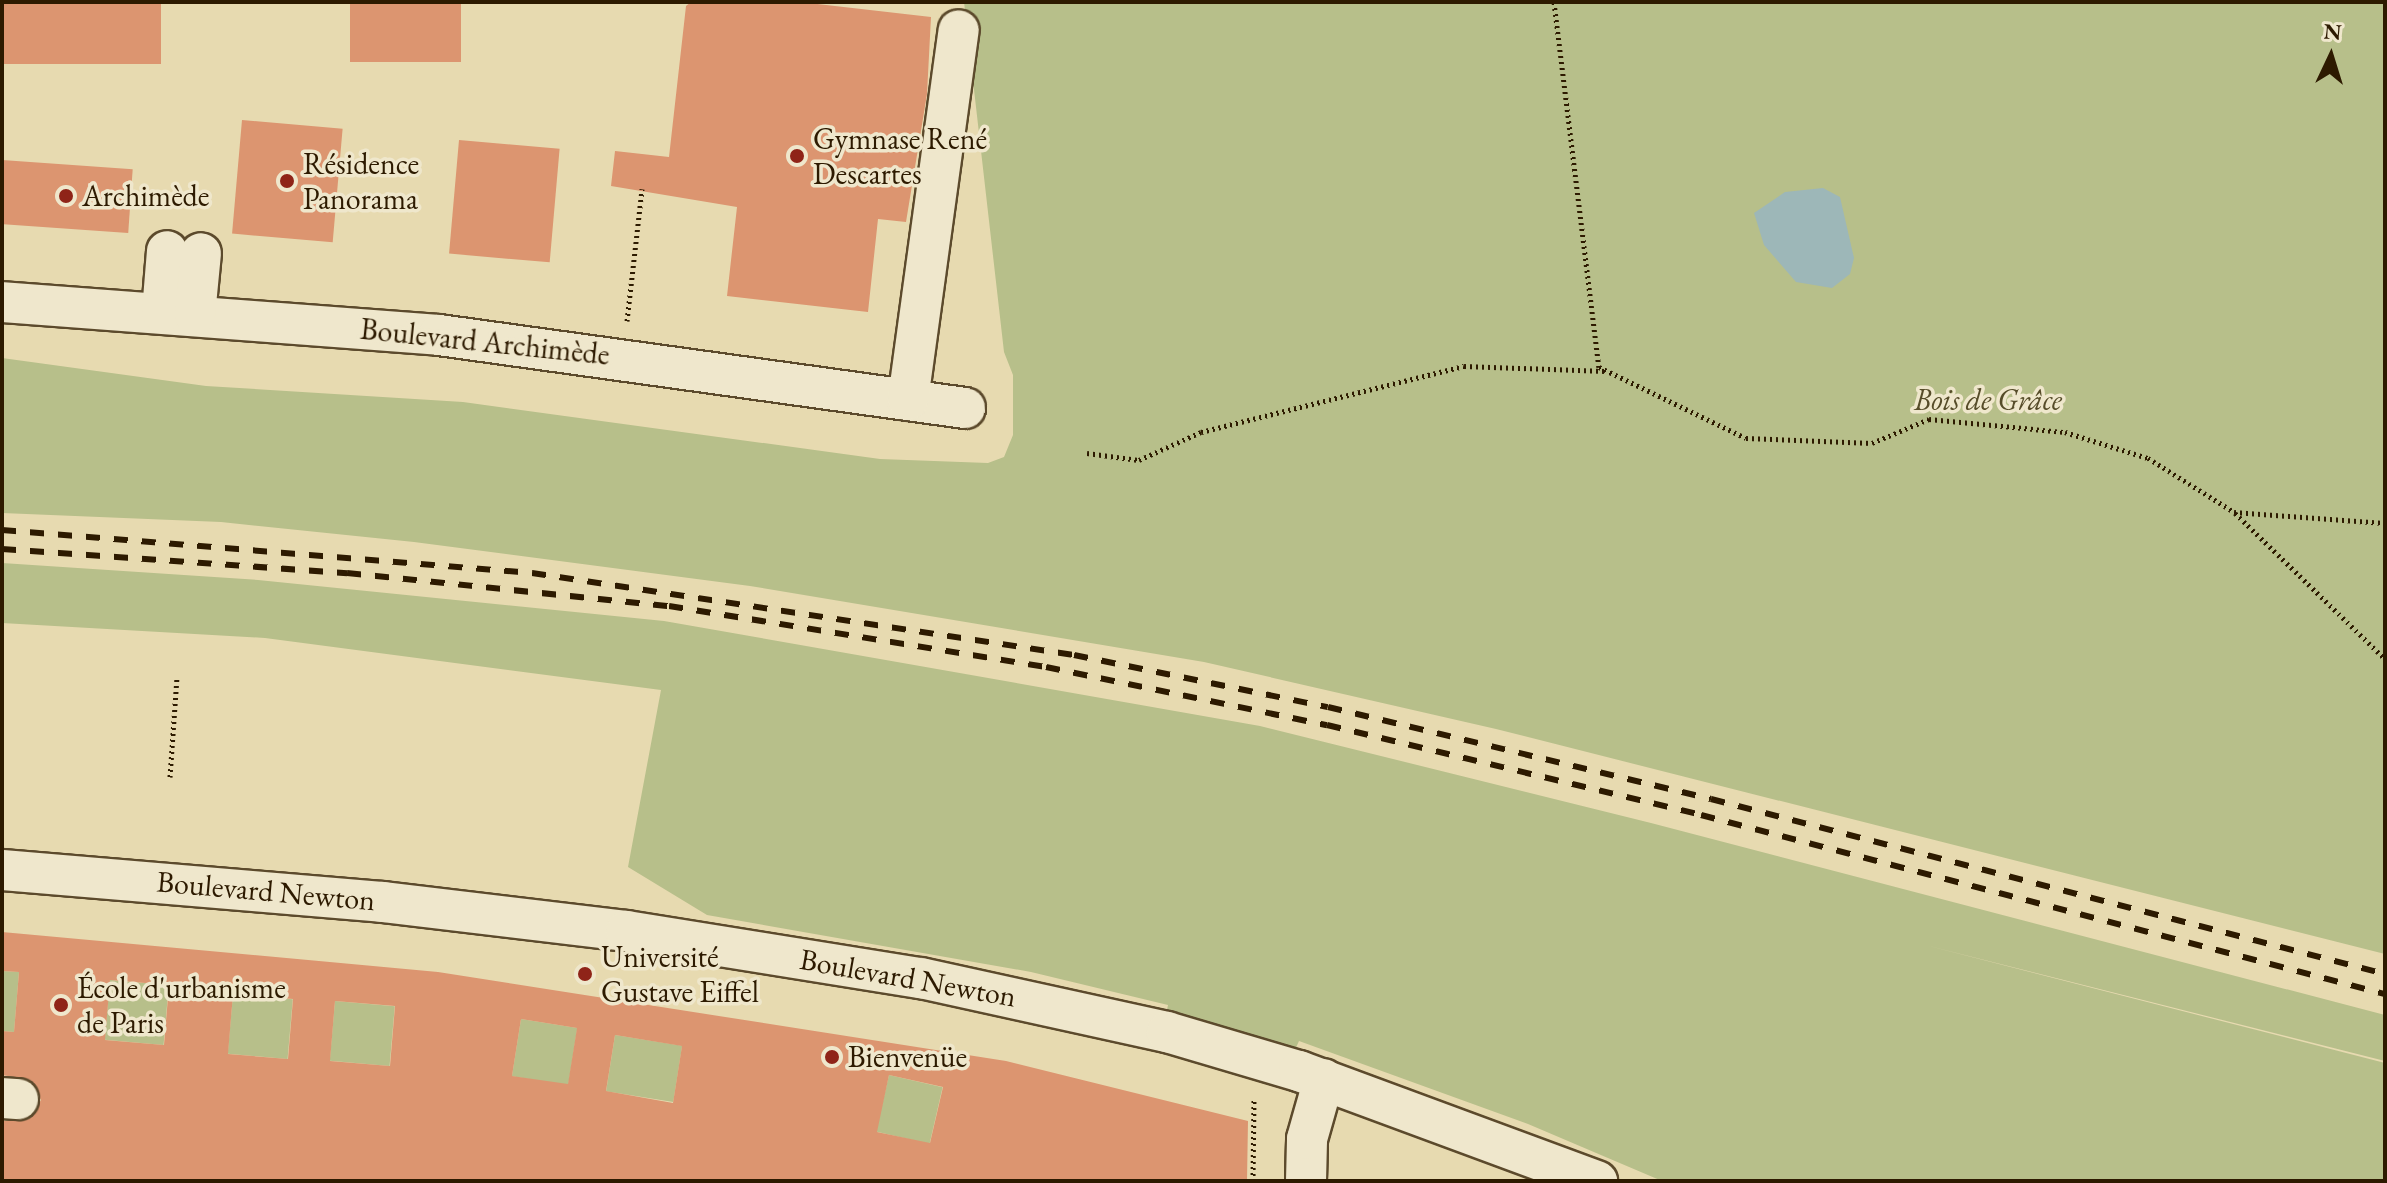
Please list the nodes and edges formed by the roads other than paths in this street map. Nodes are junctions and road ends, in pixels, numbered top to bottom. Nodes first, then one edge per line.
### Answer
1 (959, 30) dead end
2 (184, 252) dead end
3 (2, 302) edge
4 (178, 313) junction
5 (908, 400) junction
6 (965, 408) dead end
7 (2, 870) edge
8 (2, 878) edge
9 (1324, 1079) junction
10 (1306, 1181) edge
11 (1597, 1181) edge

1 - 5 street
2 - 4 street
3 - 4 street, Boulevard Archimède
4 - 5 street, Boulevard Archimède
5 - 6 street, Boulevard Archimède
7 - 8 street
7 - 9 street, Boulevard Newton
9 - 10 street
9 - 11 street, Boulevard Newton

